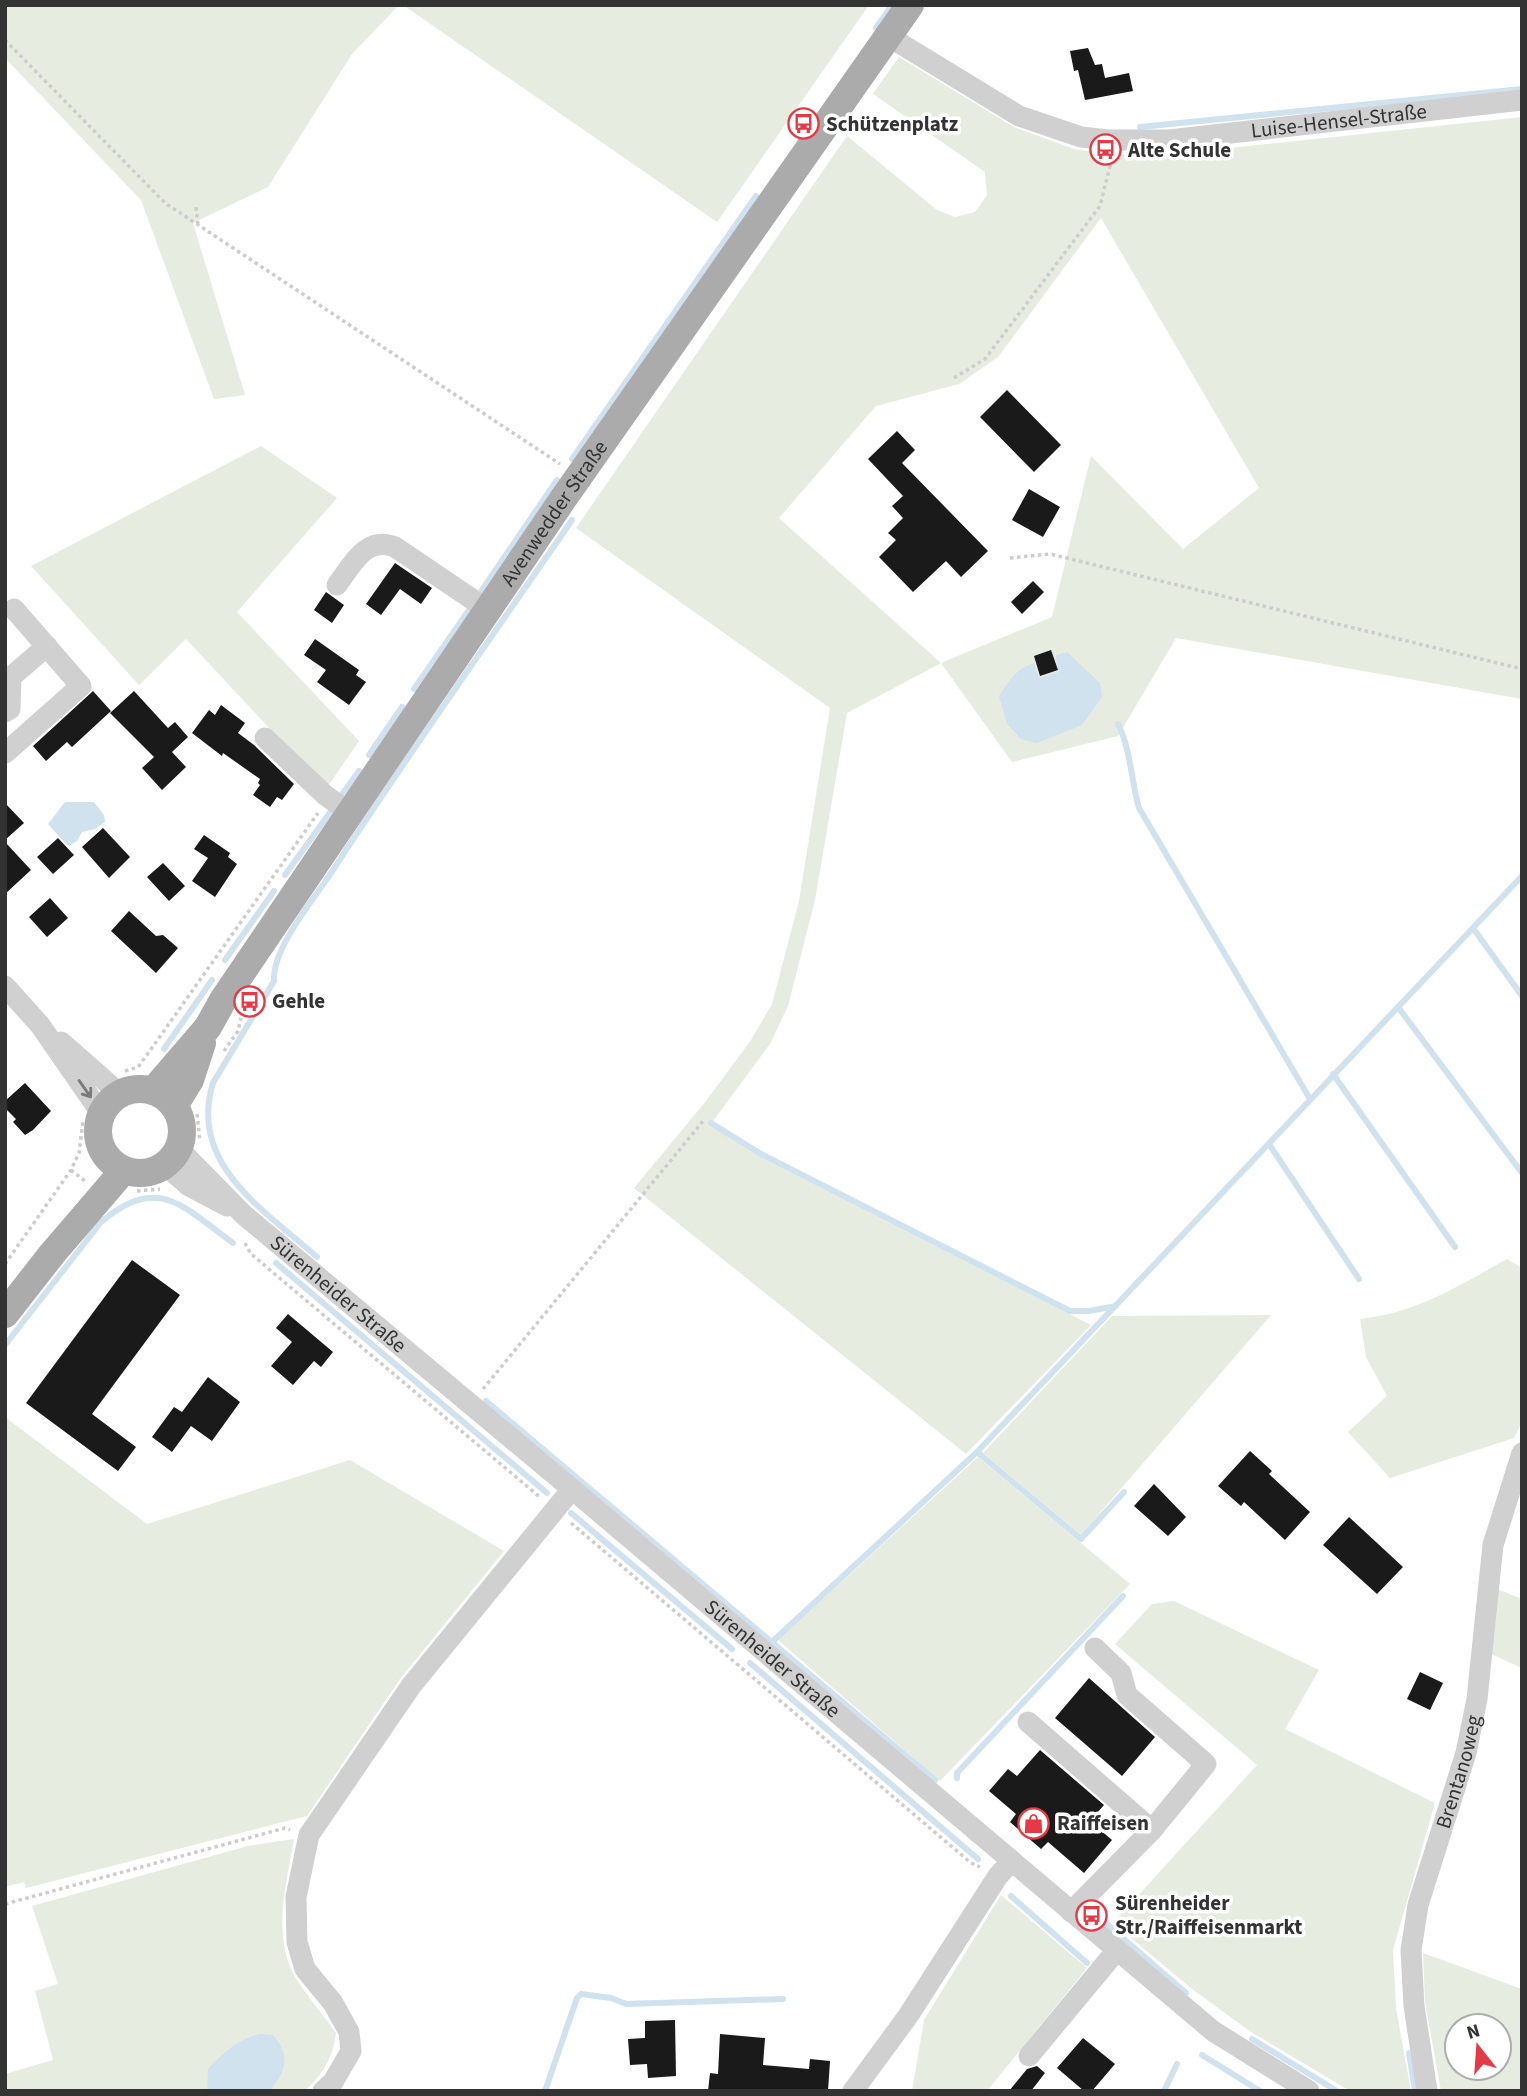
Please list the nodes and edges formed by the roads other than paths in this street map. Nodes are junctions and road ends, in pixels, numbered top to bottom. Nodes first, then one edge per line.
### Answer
1 (910, 5) edge
2 (888, 36) junction
3 (1522, 100) edge
4 (337, 585) dead end
5 (14, 609) dead end
6 (488, 610) junction
7 (47, 646) junction
8 (8, 710) edge
9 (29, 732) junction
10 (265, 738) dead end
11 (5, 753) edge
12 (351, 813) junction
13 (5, 986) edge
14 (105, 1098) junction
15 (175, 1101) junction
16 (178, 1163) junction
17 (118, 1172) junction
18 (5, 1314) edge
19 (1522, 1453) edge
20 (572, 1489) junction
21 (1095, 1648) dead end
22 (1028, 1722) dead end
23 (1152, 1830) junction
24 (1005, 1869) junction
25 (1071, 1912) junction
26 (1117, 1950) junction
27 (1029, 2056) dead end
28 (329, 2088) edge
29 (853, 2091) edge
30 (1308, 2091) edge
31 (1427, 2091) edge

1 - 2 main road, Avenwedder Straße
2 - 3 street, Luise-Hensel-Straße
2 - 6 main road, Avenwedder Straße
4 - 6 street
5 - 7 street
6 - 12 main road, Avenwedder Straße
7 - 8 street
7 - 9 street
8 - 9 street
9 - 11 street
10 - 12 street
12 - 15 main road, Avenwedder Straße
13 - 14 street
14 - 15 main road
14 - 17 main road
15 - 16 main road
16 - 17 main road
16 - 20 street, Sürenheider Straße
17 - 18 main road
19 - 31 street, Brentanoweg
20 - 24 street, Sürenheider Straße
20 - 28 street
21 - 23 street
22 - 23 street
23 - 25 street
24 - 25 street, Sürenheider Straße
24 - 29 street
25 - 26 street, Sürenheider Straße
26 - 27 street
26 - 30 street, Sürenheider Straße

